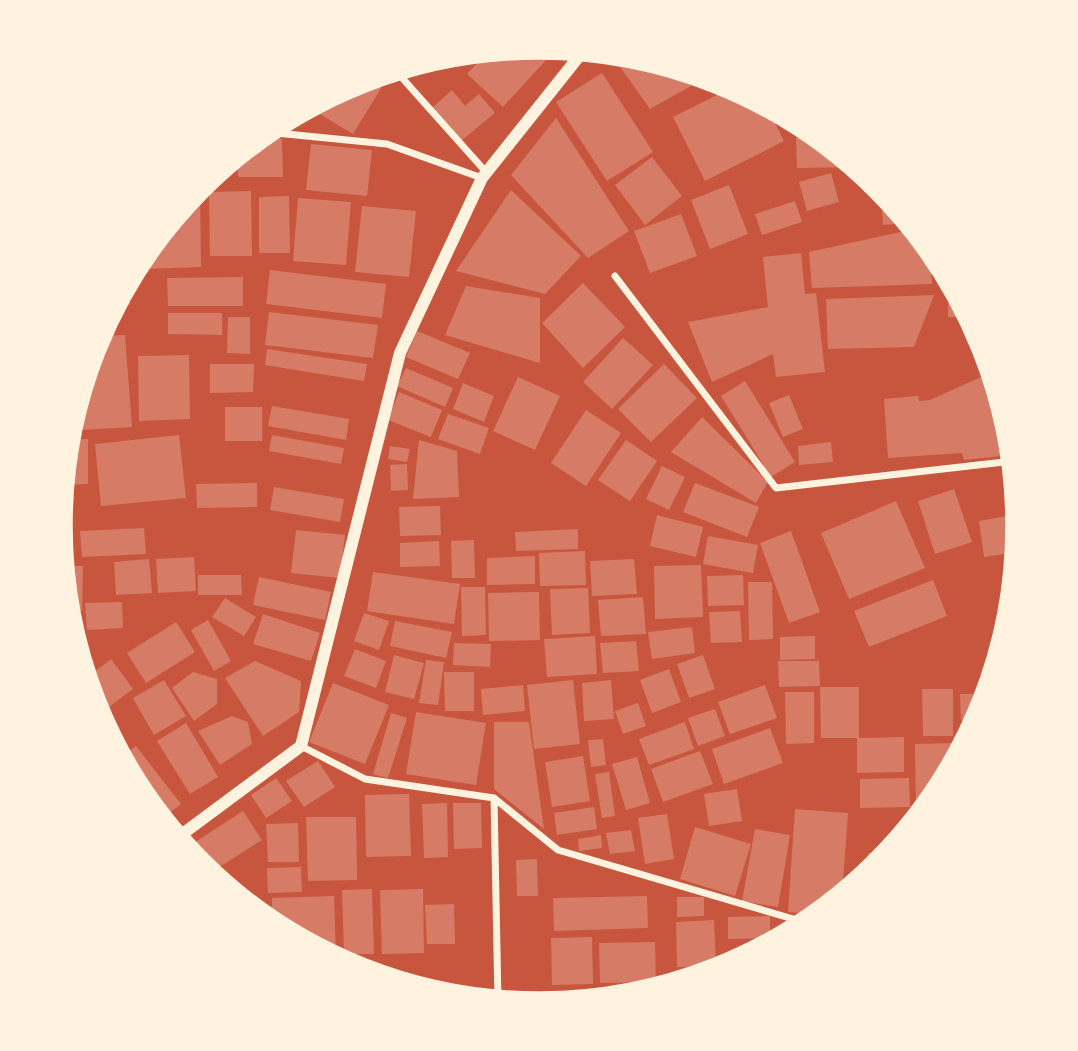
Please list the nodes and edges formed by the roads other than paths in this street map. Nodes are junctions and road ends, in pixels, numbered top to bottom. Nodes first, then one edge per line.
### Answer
1 (576, 60) edge
2 (403, 79) edge
3 (284, 134) edge
4 (484, 175) junction
5 (615, 276) dead end
6 (1003, 461) edge
7 (301, 746) junction
8 (494, 798) junction
9 (185, 832) edge
10 (792, 919) edge
11 (498, 991) edge

1 - 4 street
2 - 4 street
3 - 4 street
4 - 7 street
5 - 6 street
7 - 8 street
7 - 9 street
8 - 10 street
8 - 11 street

